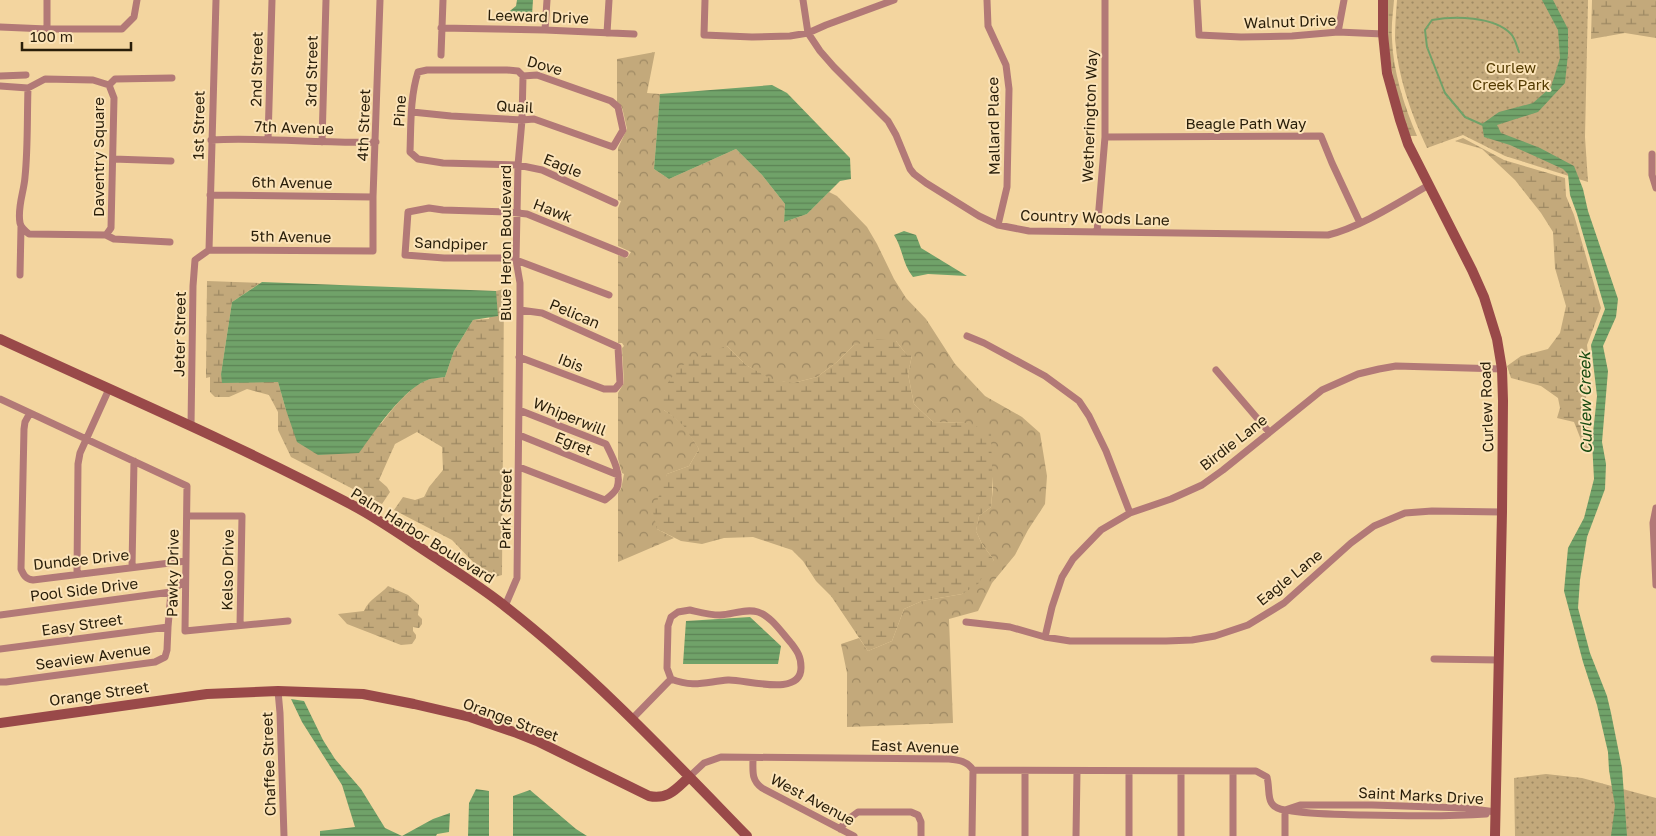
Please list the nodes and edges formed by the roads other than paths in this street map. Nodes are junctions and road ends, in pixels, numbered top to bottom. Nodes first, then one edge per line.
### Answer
1 (47, 0) edge
2 (137, 0) edge
3 (216, 0) edge
4 (272, 0) edge
5 (326, 0) edge
6 (380, 0) edge
7 (443, 0) edge
8 (547, 0) edge
9 (609, 0) edge
10 (705, 0) edge
11 (803, 0) edge
12 (894, 0) edge
13 (987, 0) edge
14 (1105, 0) edge
15 (1197, 0) edge
16 (1344, 0) edge
17 (1383, 0) edge
18 (0, 27) edge
19 (442, 28) junction
20 (47, 29) junction
21 (545, 30) junction
22 (1338, 32) junction
23 (607, 33) junction
24 (808, 33) junction
25 (634, 34) dead end
26 (1383, 34) junction
27 (441, 55) dead end
28 (418, 72) joint
29 (26, 75) dead end
30 (0, 76) edge
31 (523, 76) junction
32 (172, 78) dead end
33 (109, 85) junction
34 (0, 86) edge
35 (28, 88) junction
36 (412, 112) junction
37 (522, 120) junction
38 (1105, 137) junction
39 (211, 140) junction
40 (268, 140) junction
41 (322, 142) junction
42 (376, 142) junction
43 (613, 147) joint
44 (410, 152) joint
45 (1652, 154) dead end
46 (113, 159) junction
47 (172, 161) dead end
48 (518, 166) junction
49 (1429, 185) junction
50 (1655, 188) edge
51 (210, 195) junction
52 (373, 197) junction
53 (616, 203) dead end
54 (517, 213) junction
55 (1360, 223) junction
56 (998, 225) junction
57 (21, 227) junction
58 (1098, 232) junction
59 (106, 235) junction
60 (170, 242) dead end
61 (209, 250) junction
62 (373, 251) joint
63 (625, 254) dead end
64 (405, 255) joint
65 (516, 260) junction
66 (20, 275) dead end
67 (609, 295) dead end
68 (520, 310) junction
69 (967, 336) dead end
70 (0, 339) edge
71 (519, 357) junction
72 (1502, 369) junction
73 (1216, 370) dead end
74 (109, 389) junction
75 (615, 389) joint
76 (0, 399) edge
77 (518, 410) junction
78 (30, 413) junction
79 (191, 426) junction
80 (1269, 432) junction
81 (519, 435) junction
82 (86, 438) junction
83 (134, 461) junction
84 (520, 467) junction
85 (618, 475) junction
86 (1656, 508) edge
87 (1502, 512) junction
88 (1130, 513) junction
89 (187, 516) junction
90 (186, 561) junction
91 (132, 567) junction
92 (77, 574) junction
93 (185, 580) junction
94 (1656, 584) edge
95 (171, 592) junction
96 (505, 606) junction
97 (0, 615) edge
98 (288, 621) dead end
99 (966, 622) dead end
100 (240, 625) junction
101 (168, 627) junction
102 (1045, 637) junction
103 (0, 649) edge
104 (1434, 659) dead end
105 (1499, 660) junction
106 (671, 679) junction
107 (0, 682) edge
108 (278, 691) junction
109 (632, 719) junction
110 (0, 723) edge
111 (753, 758) junction
112 (973, 770) junction
113 (1024, 771) junction
114 (1077, 771) junction
115 (1129, 771) junction
116 (1181, 772) junction
117 (1233, 772) junction
118 (689, 777) junction
119 (1285, 810) junction
120 (1496, 812) junction
121 (840, 829) junction
122 (284, 836) edge
123 (747, 836) edge
124 (854, 836) edge
125 (921, 836) edge
126 (972, 836) edge
127 (1025, 836) edge
128 (1076, 836) edge
129 (1128, 836) edge
130 (1180, 836) edge
131 (1233, 836) edge
132 (1285, 836) edge
133 (1495, 836) edge

1 - 20 street
2 - 20 street
3 - 39 street, 1st Street
4 - 40 street, 2nd Street
5 - 41 street, 3rd Street
6 - 42 street, 4th Street
7 - 19 street
8 - 21 street
9 - 23 street
10 - 24 street
11 - 24 street, Country Woods Lane
12 - 24 street
13 - 56 street, Mallard Place
14 - 38 street, Wetherington Way
15 - 22 street, Walnut Drive
16 - 22 street
17 - 26 main road, Curlew Road
18 - 20 street
19 - 21 street, Leeward Drive
19 - 27 street
21 - 23 street, Leeward Drive
22 - 26 street, Walnut Drive
23 - 25 street, Leeward Drive
24 - 56 street, Country Woods Lane
26 - 49 main road, Curlew Road
28 - 31 street, Dove
28 - 36 street, Pine
29 - 30 street
31 - 37 street, Blue Heron Boulevard
31 - 43 street, Dove
32 - 33 street
33 - 35 street, Daventry Square
33 - 46 street, Daventry Square
34 - 35 street, Daventry Square
35 - 57 street
36 - 37 street, Quail
36 - 44 street, Pine
37 - 43 street, Quail
37 - 48 street, Blue Heron Boulevard
38 - 55 street, Beagle Path Way
38 - 58 street, Wetherington Way
39 - 40 street, 7th Avenue
39 - 51 street, 1st Street
40 - 41 street, 7th Avenue
41 - 42 street, 7th Avenue
42 - 52 street, 4th Street
44 - 48 street, Eagle
45 - 50 street
46 - 47 street
46 - 59 street, Daventry Square
48 - 53 street, Eagle
48 - 54 street, Blue Heron Boulevard
49 - 55 street, Country Woods Lane
49 - 72 main road, Curlew Road
51 - 52 street, 6th Avenue
51 - 61 street, 1st Street
52 - 62 street, 4th Street
54 - 63 street, Hawk
54 - 64 street, Hawk
54 - 65 street, Blue Heron Boulevard
55 - 58 street, Country Woods Lane
56 - 58 street, Country Woods Lane
57 - 59 street, Daventry Square
57 - 66 street
59 - 60 street
61 - 62 street, 5th Avenue
61 - 79 street, Jeter Street
64 - 65 street, Sandpiper
65 - 67 street, Sandpiper
65 - 68 street, Blue Heron Boulevard
68 - 71 street, Blue Heron Boulevard
68 - 75 street, Pelican
69 - 88 street
70 - 74 main road, Palm Harbor Boulevard
71 - 75 street, Ibis
71 - 77 street, Blue Heron Boulevard
72 - 80 street, Birdie Lane
72 - 87 main road, Curlew Road
73 - 80 street
74 - 79 main road, Palm Harbor Boulevard
74 - 82 street
76 - 78 street
77 - 81 street, Park Street
77 - 85 street, Whiperwill
78 - 82 street
78 - 92 street, Dundee Drive
79 - 96 main road, Palm Harbor Boulevard
80 - 88 street, Birdie Lane
81 - 84 street, Park Street
81 - 85 street, Egret
82 - 83 street
82 - 92 street
83 - 89 street
83 - 91 street
84 - 85 street
84 - 96 street, Park Street
86 - 94 street
87 - 102 street, Eagle Lane
87 - 105 main road, Curlew Road
88 - 102 street, Birdie Lane
89 - 90 street, Pawky Drive
89 - 100 street, Kelso Drive
90 - 91 street, Dundee Drive
90 - 93 street, Pawky Drive
91 - 92 street, Dundee Drive
93 - 95 street
93 - 100 street, Pawky Drive
95 - 97 street, Pool Side Drive
95 - 101 street, Seaview Avenue
96 - 109 main road, Palm Harbor Boulevard
98 - 100 street
99 - 102 street, Eagle Lane
101 - 103 street, Easy Street
101 - 107 street, Seaview Avenue
104 - 105 street
105 - 120 main road, Curlew Road
106 - 106 street
106 - 109 street
108 - 110 main road, Orange Street
108 - 118 main road, Orange Street
108 - 122 street, Chaffee Street
109 - 118 main road, Palm Harbor Boulevard
111 - 112 street, East Avenue
111 - 118 street, East Avenue
111 - 121 street, West Avenue
112 - 113 street, East Avenue
112 - 126 street
113 - 114 street, East Avenue
113 - 127 street
114 - 115 street, East Avenue
114 - 128 street
115 - 116 street, East Avenue
115 - 129 street
116 - 117 street, East Avenue
116 - 130 street
117 - 119 street, East Avenue
117 - 131 street
118 - 123 main road, Palm Harbor Boulevard
119 - 120 street, Saint Marks Drive
119 - 132 street
120 - 133 main road, Curlew Road
121 - 124 street, West Avenue
121 - 125 street

